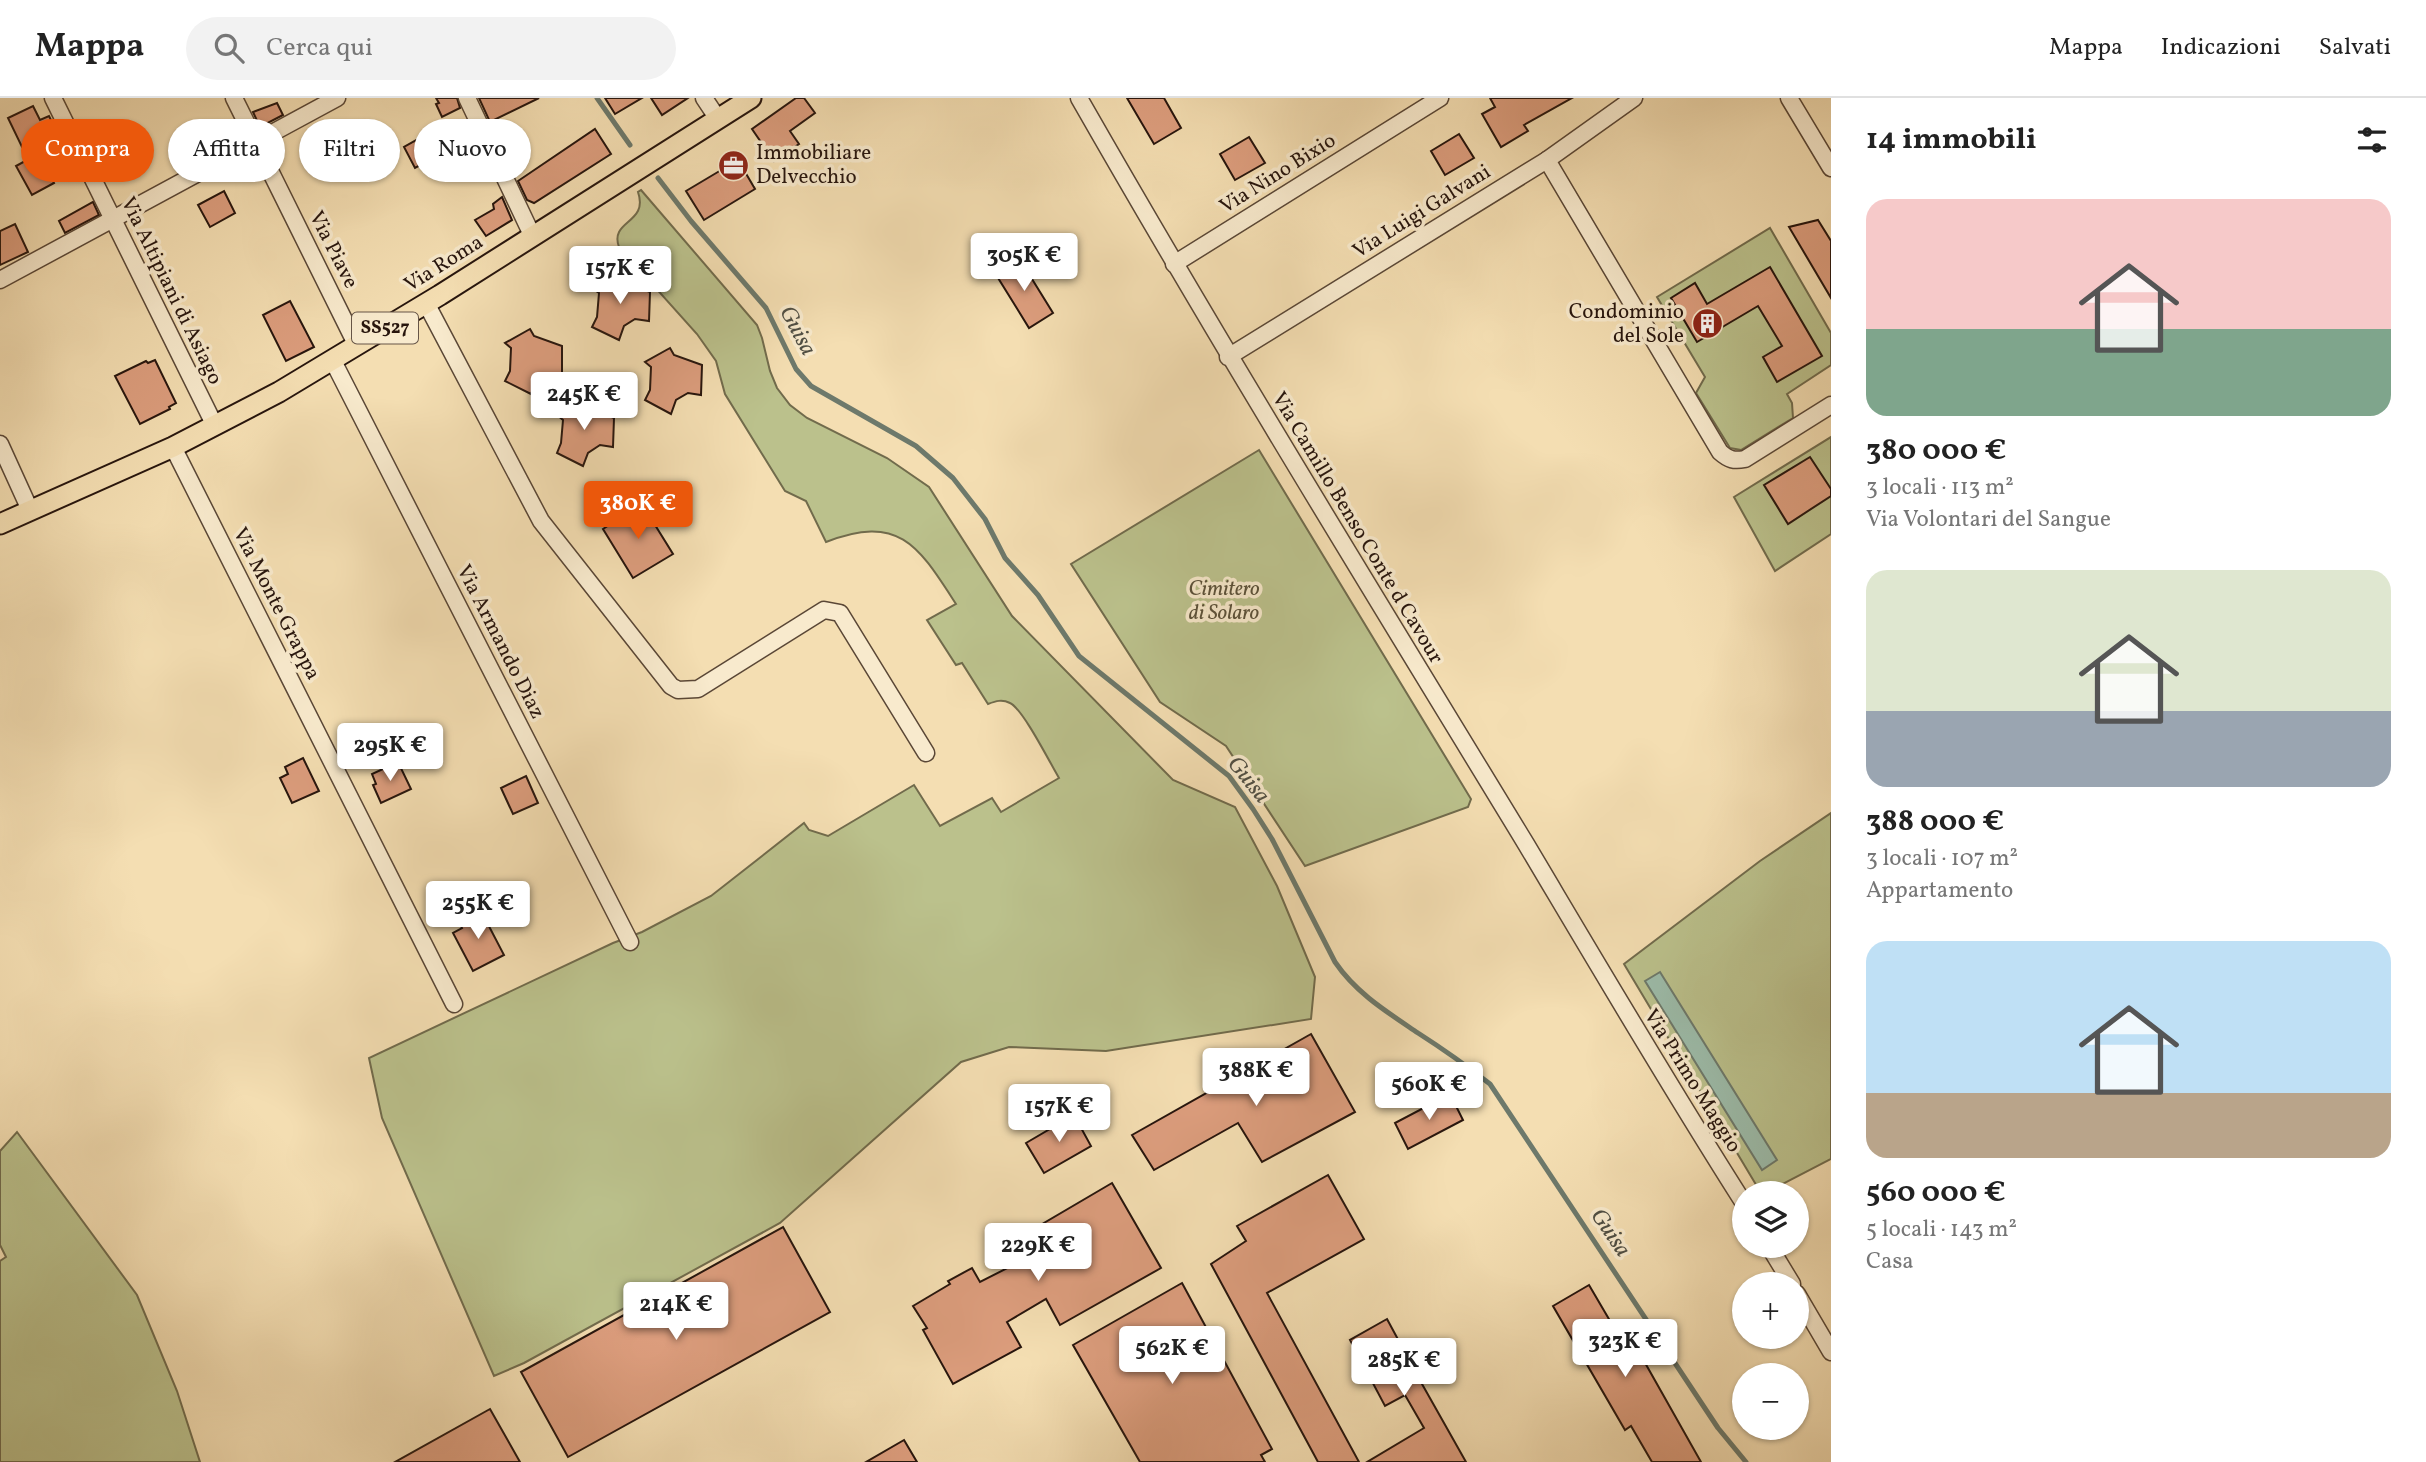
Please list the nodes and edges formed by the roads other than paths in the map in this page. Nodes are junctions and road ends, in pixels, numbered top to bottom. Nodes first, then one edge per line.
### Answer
1 (53, 98) edge
2 (234, 98) edge
3 (337, 98) edge
4 (467, 98) edge
5 (704, 98) edge
6 (751, 98) edge
7 (1079, 98) edge
8 (1440, 98) edge
9 (1634, 98) edge
10 (1788, 98) edge
11 (244, 119) edge
12 (718, 119) junction
13 (285, 126) edge
14 (1547, 160) junction
15 (1831, 168) edge
16 (181, 182) edge
17 (276, 182) edge
18 (112, 219) junction
19 (532, 235) junction
20 (1174, 264) junction
21 (0, 280) edge
22 (426, 303) junction
23 (357, 346) junction
24 (1228, 357) junction
25 (333, 360) junction
26 (1831, 405) edge
27 (215, 426) junction
28 (0, 444) edge
29 (173, 447) junction
30 (30, 510) junction
31 (0, 524) edge
32 (926, 753) dead end
33 (630, 942) dead end
34 (1605, 977) joint
35 (454, 1004) dead end
36 (1732, 1185) edge
37 (1809, 1314) edge
38 (1831, 1352) edge

1 - 18 street, Via Altipiani di Asiago
2 - 11 street, Via Piave
3 - 13 street
4 - 19 street
5 - 12 street
6 - 12 main road, Via Roma / SS527
7 - 20 street, Via Camillo Benso Conte d Cavour
8 - 20 street, Via Nino Bixio
9 - 14 street, Via Luigi Galvani
10 - 15 street
12 - 19 main road, Via Roma / SS527
14 - 24 street, Via Luigi Galvani
14 - 26 street
16 - 18 street
17 - 23 street, Via Piave
18 - 21 street
18 - 27 street, Via Altipiani di Asiago
19 - 22 main road, Via Roma / SS527
20 - 24 street, Via Camillo Benso Conte d Cavour
22 - 23 main road, Via Roma / SS527
22 - 32 street
23 - 25 main road, Via Roma / SS527
24 - 34 street, Via Camillo Benso Conte d Cavour
25 - 27 main road, Via Roma / SS527
25 - 33 street, Via Armando Diaz
27 - 29 main road, Via Roma / SS527
28 - 30 street
29 - 30 main road, Via Roma / SS527
29 - 35 street, Via Monte Grappa
30 - 31 main road, Via Roma / SS527
34 - 36 street, Via Primo Maggio
37 - 38 street

